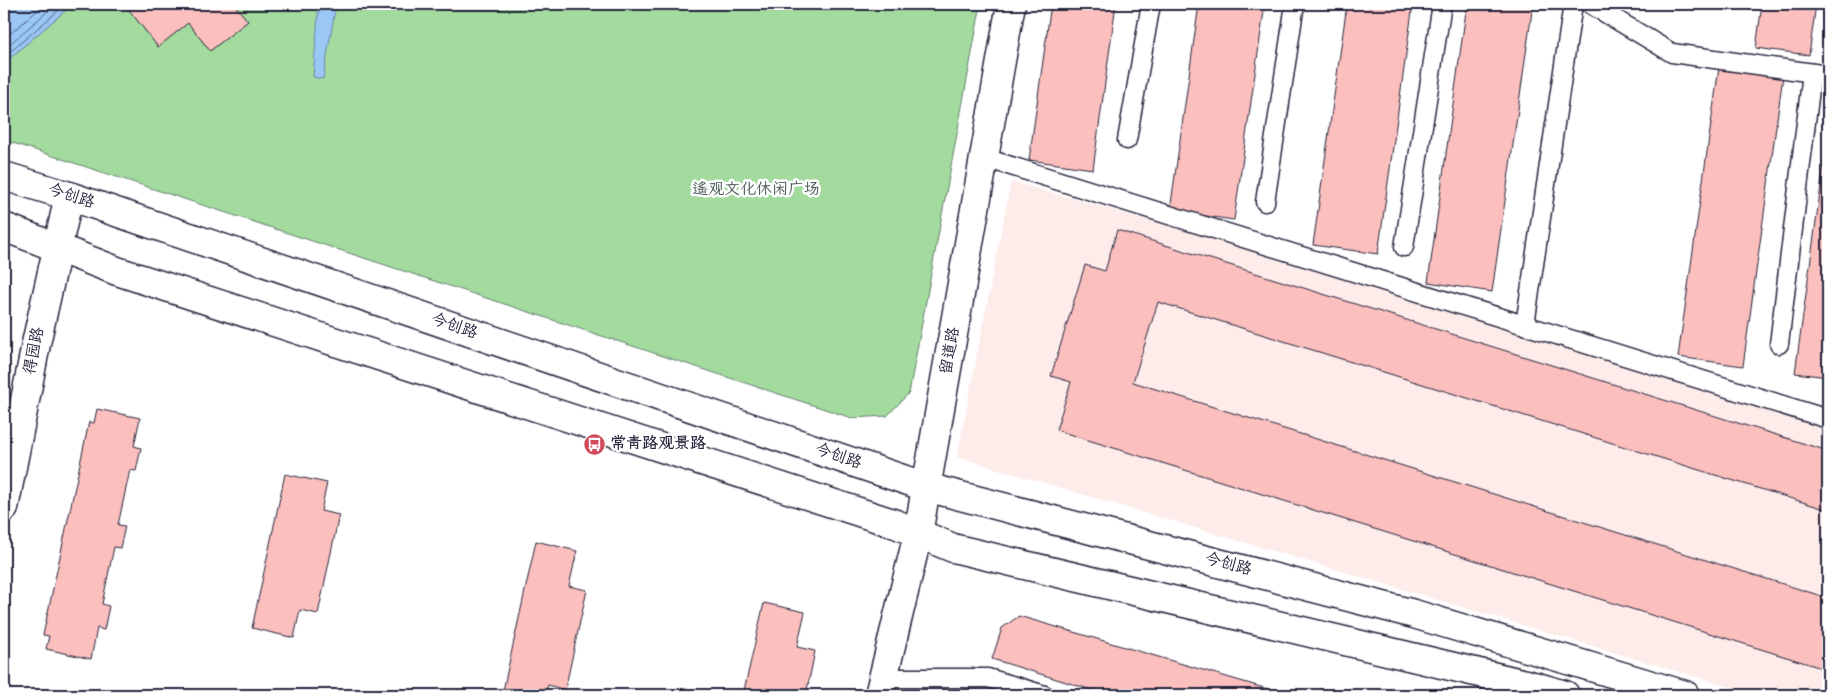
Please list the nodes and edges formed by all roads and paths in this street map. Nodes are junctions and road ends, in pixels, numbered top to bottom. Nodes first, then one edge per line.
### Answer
1 (1011, 4) edge
2 (1151, 4) edge
3 (1295, 4) edge
4 (1442, 4) edge
5 (1573, 4) edge
6 (1590, 4) edge
7 (1820, 74) edge
8 (1127, 140) dead end
9 (985, 158) junction
10 (4, 176) edge
11 (69, 196) junction
12 (1265, 202) dead end
13 (4, 227) edge
14 (1404, 247) dead end
15 (57, 248) junction
16 (1525, 325) junction
17 (1778, 344) dead end
18 (1828, 419) edge
19 (926, 487) junction
20 (4, 508) edge
21 (918, 534) junction
22 (988, 678) junction
23 (880, 687) edge
24 (994, 695) edge
25 (1045, 695) edge
26 (1565, 695) edge
27 (1685, 695) edge

1 - 9 main road, 留道路
2 - 8 lane
3 - 12 lane
4 - 14 lane
5 - 16 lane
6 - 7 lane
7 - 17 lane
9 - 16 lane
9 - 19 main road, 留道路
10 - 11 main road, 今创路
11 - 15 main road, 得园路
11 - 19 main road, 今创路
13 - 15 main road
15 - 20 main road, 得园路
15 - 21 main road
16 - 18 lane
19 - 21 main road, 留道路
19 - 27 main road, 今创路
21 - 23 main road, 留道路
21 - 26 main road
22 - 23 lane
22 - 24 lane
22 - 25 lane

